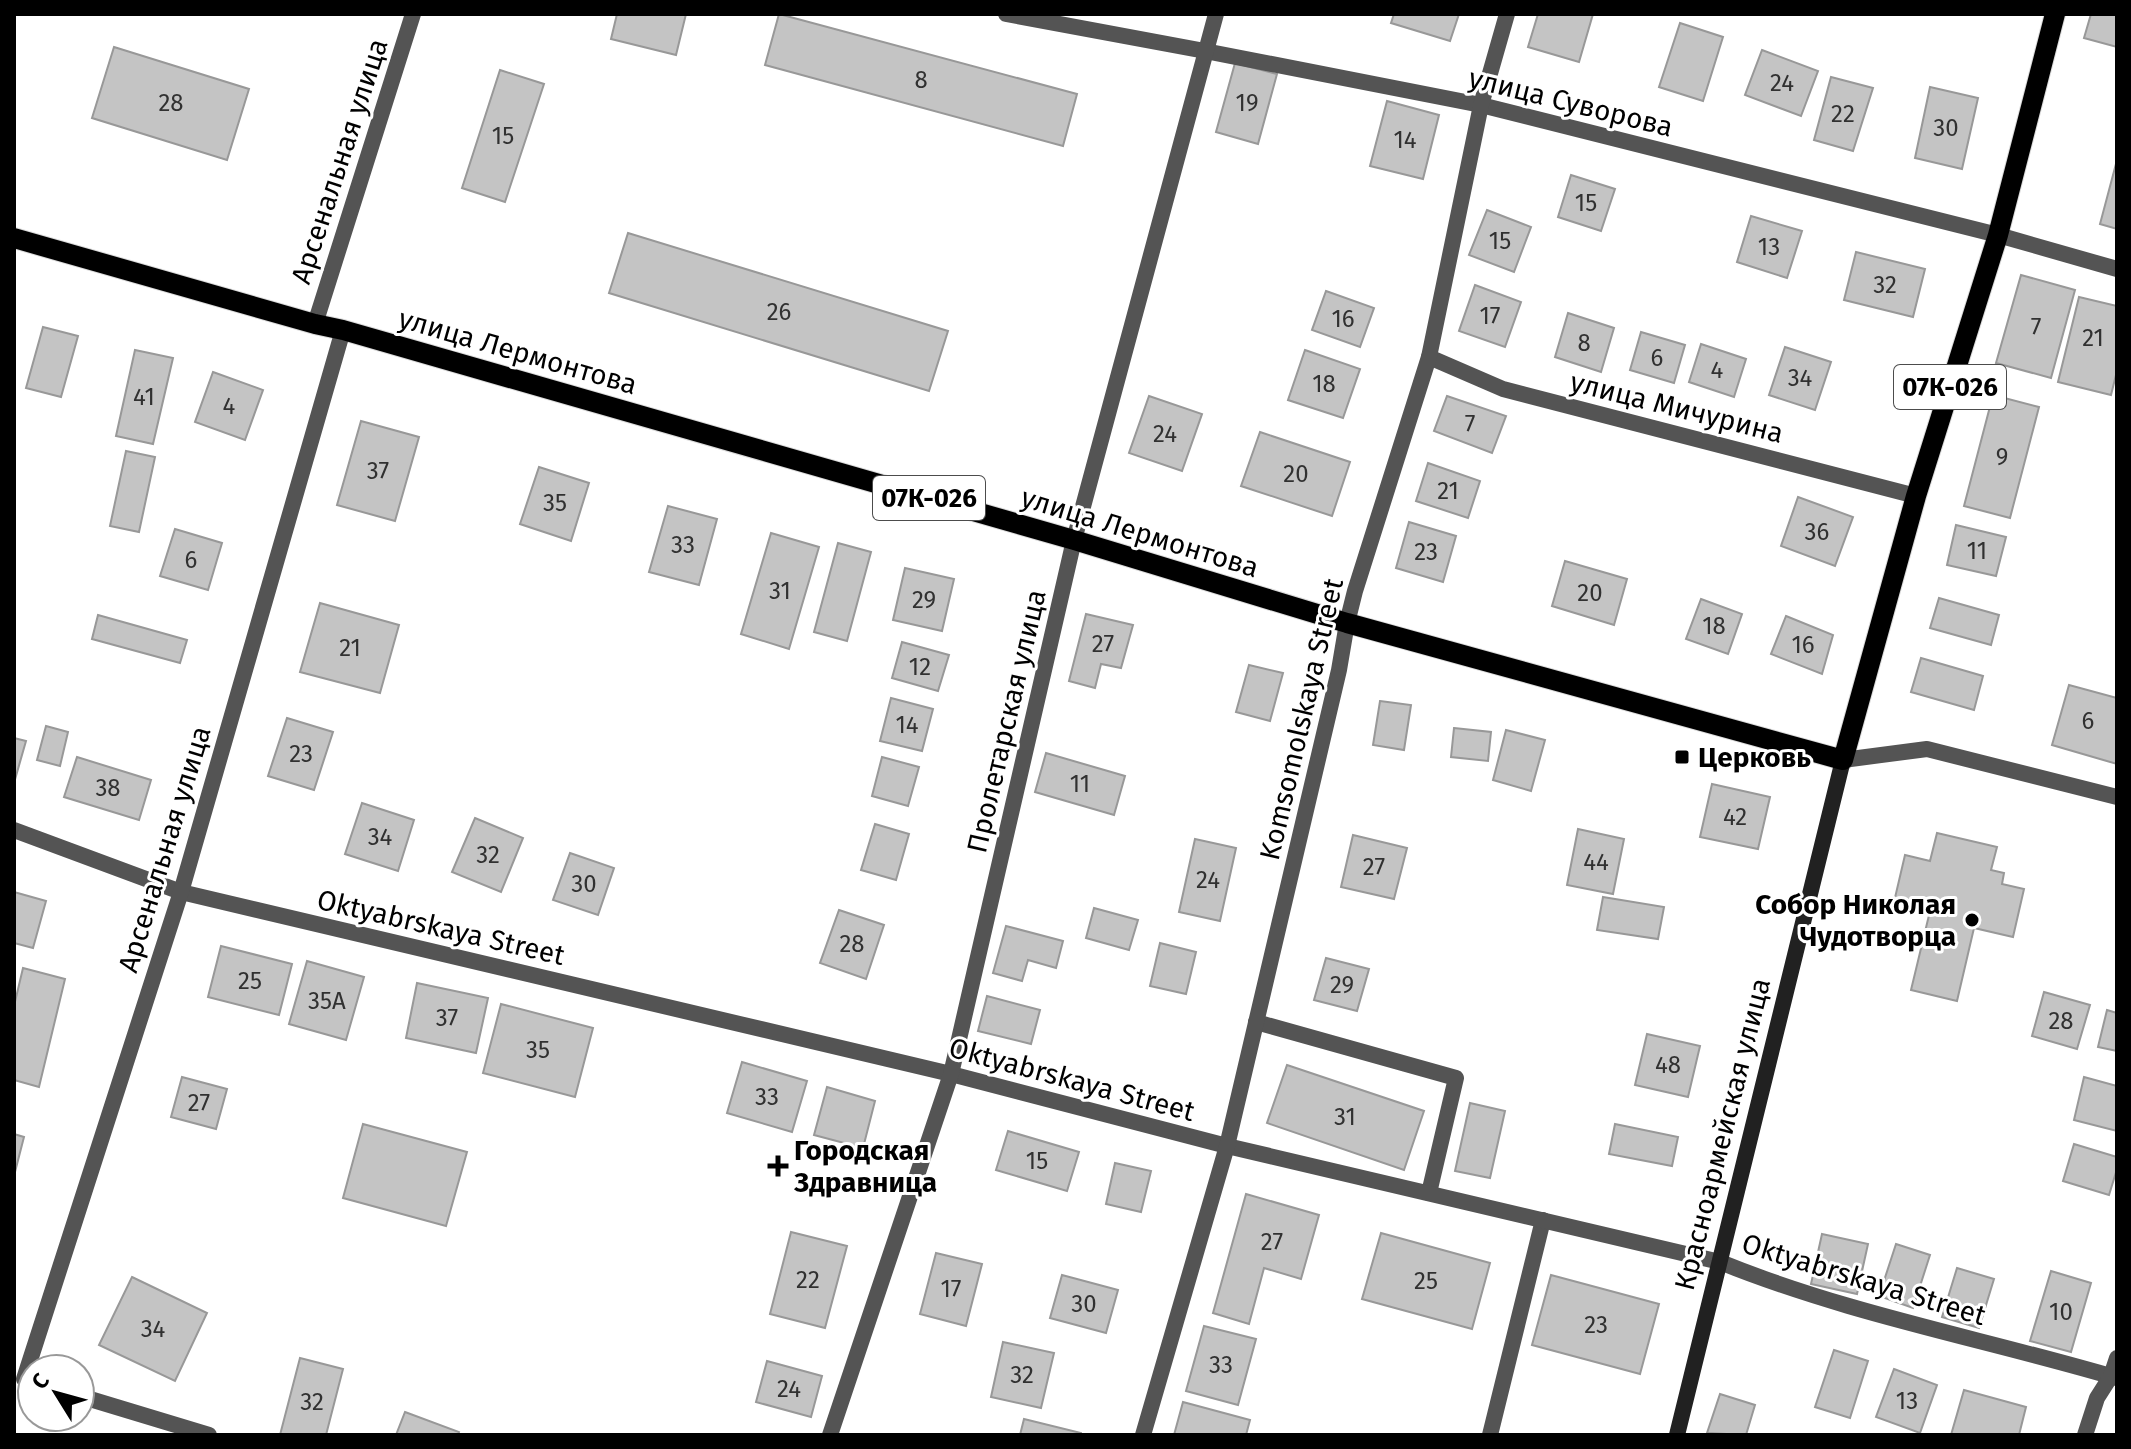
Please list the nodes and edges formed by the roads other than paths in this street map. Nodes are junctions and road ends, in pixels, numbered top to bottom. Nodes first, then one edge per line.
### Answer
1 (413, 14) edge
2 (1006, 14) edge
3 (1216, 14) edge
4 (1507, 14) edge
5 (2055, 14) edge
6 (1205, 51) junction
7 (1481, 105) junction
8 (1998, 235) junction
9 (14, 238) edge
10 (2117, 269) edge
11 (315, 324) junction
12 (343, 330) junction
13 (1429, 357) junction
14 (1916, 496) junction
15 (1074, 540) junction
16 (1347, 623) junction
17 (1843, 760) junction
18 (2117, 797) edge
19 (14, 830) edge
20 (181, 892) junction
21 (1256, 1022) junction
22 (951, 1074) junction
23 (1227, 1146) junction
24 (1429, 1193) junction
25 (1543, 1220) junction
26 (1720, 1262) junction
27 (32, 1353) edge
28 (2117, 1358) edge
29 (2114, 1377) edge
30 (96, 1401) edge
31 (209, 1435) edge
32 (830, 1435) edge
33 (1143, 1435) edge
34 (1490, 1435) edge
35 (1677, 1435) edge
36 (2085, 1435) edge

1 - 11 street, Арсенальная улица
2 - 6 street, улица Суворова
3 - 6 street, Пролетарская улица
4 - 7 street, Komsomolskaya Street
5 - 8 main road, Красноармейская улица / 07К-026
6 - 7 street, улица Суворова
6 - 15 street, Пролетарская улица
7 - 8 street, улица Суворова
7 - 13 street, Komsomolskaya Street
8 - 10 street, улица Суворова
8 - 14 main road, Красноармейская улица / 07К-026
9 - 11 main road, улица Лермонтова / 07К-026
11 - 12 main road, улица Лермонтова / 07К-026
12 - 15 main road, улица Лермонтова / 07К-026
12 - 20 street, Арсенальная улица
13 - 14 street, улица Мичурина
13 - 16 street, Komsomolskaya Street
14 - 17 main road, Красноармейская улица / 07К-026
15 - 16 main road, улица Лермонтова / 07К-026
15 - 22 street, Пролетарская улица
16 - 17 main road, улица Лермонтова / 07К-026
16 - 21 street, Komsomolskaya Street
17 - 18 street, улица Лермонтова
17 - 26 street, Красноармейская улица
19 - 20 street, Oktyabrskaya Street
20 - 22 street, Oktyabrskaya Street
20 - 27 street, Арсенальная улица
21 - 23 street, Komsomolskaya Street
21 - 24 street
22 - 23 street, Oktyabrskaya Street
22 - 32 street, Пролетарская улица
23 - 24 street, Oktyabrskaya Street
23 - 33 street, Komsomolskaya Street
24 - 25 street, Oktyabrskaya Street
25 - 26 street, Oktyabrskaya Street
25 - 34 street
26 - 29 street, Oktyabrskaya Street
26 - 35 street, Красноармейская улица
28 - 29 street
29 - 36 street
30 - 31 street

